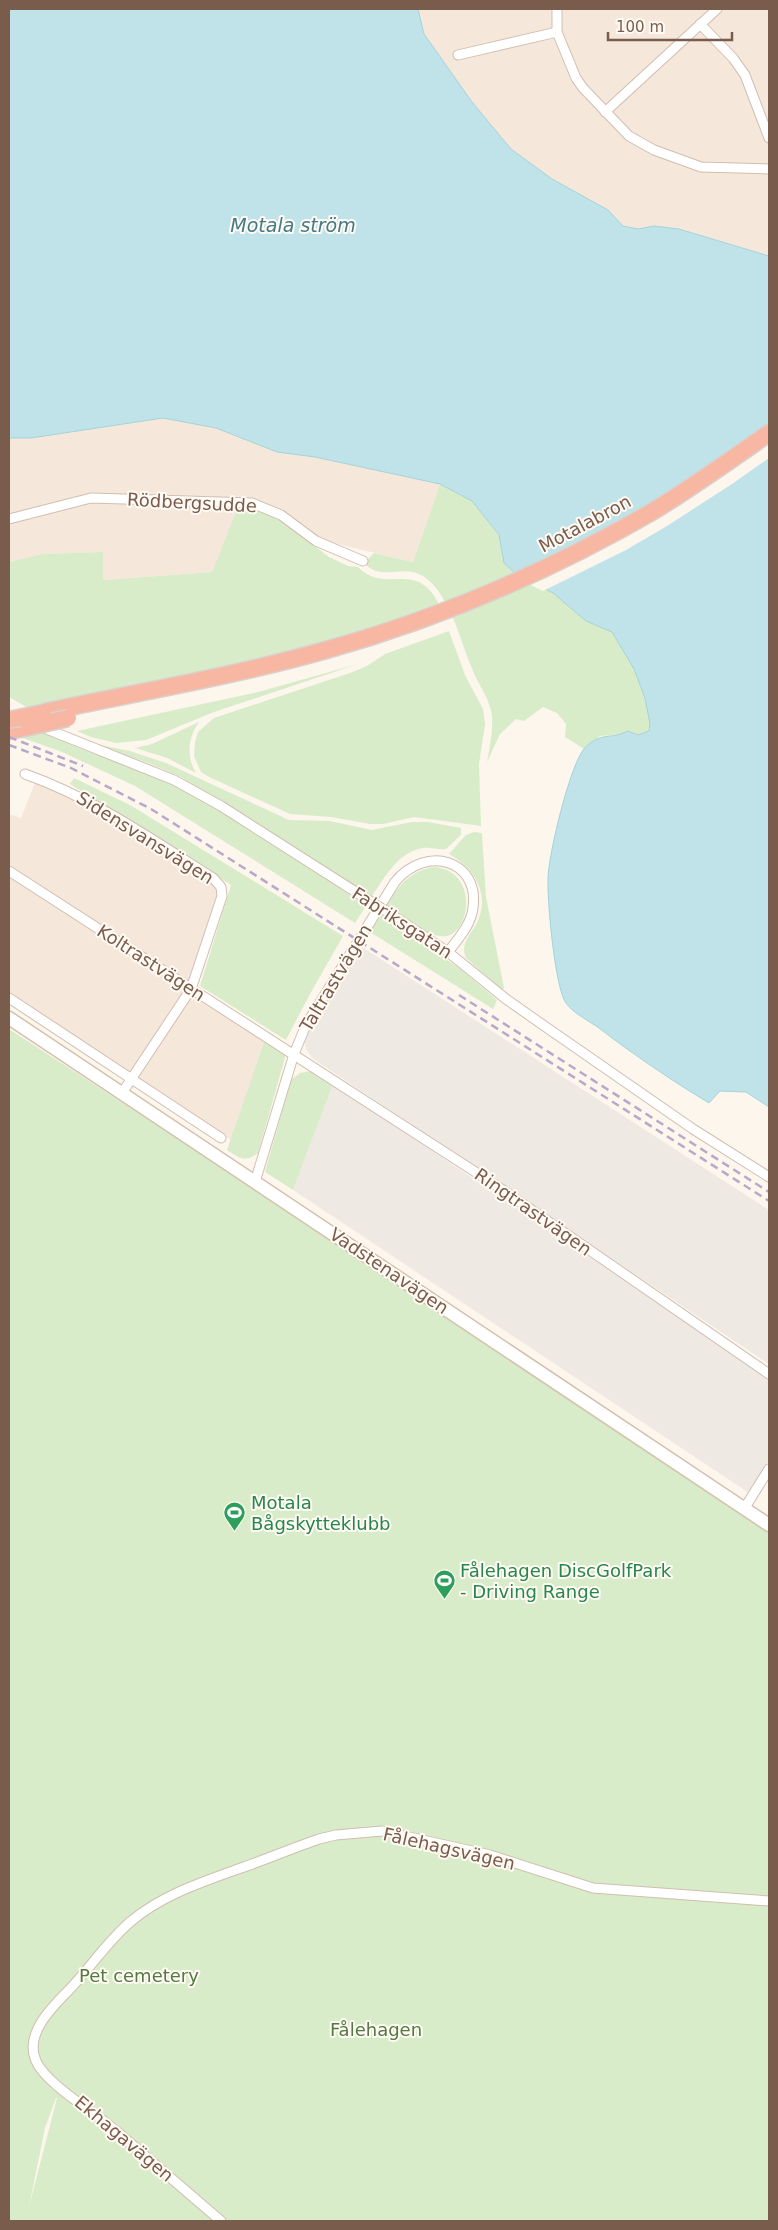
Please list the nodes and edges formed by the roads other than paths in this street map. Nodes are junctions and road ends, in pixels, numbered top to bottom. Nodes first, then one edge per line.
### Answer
1 (557, 9) edge
2 (717, 9) edge
3 (700, 24) junction
4 (557, 32) junction
5 (458, 55) dead end
6 (605, 112) junction
7 (769, 138) edge
8 (769, 169) edge
9 (769, 433) edge
10 (769, 446) edge
11 (9, 519) edge
12 (363, 561) dead end
13 (408, 630) junction
14 (9, 713) edge
15 (9, 720) edge
16 (9, 731) edge
17 (25, 774) dead end
18 (9, 871) edge
19 (448, 952) junction
20 (191, 989) junction
21 (9, 998) edge
22 (9, 1018) edge
23 (294, 1054) junction
24 (131, 1079) junction
25 (122, 1093) junction
26 (221, 1138) dead end
27 (769, 1177) edge
28 (255, 1182) junction
29 (769, 1374) edge
30 (769, 1469) edge
31 (744, 1508) junction
32 (769, 1525) edge
33 (769, 1901) edge
34 (33, 2052) joint
35 (221, 2221) edge

1 - 4 street
2 - 3 street
3 - 6 street
3 - 7 street
4 - 5 street
4 - 6 street
6 - 8 street
9 - 13 highway, Motalabron
10 - 13 highway, Motalabron
11 - 12 street, Rödbergsudde
13 - 15 highway, bridge
13 - 16 highway, bridge
14 - 19 street, Fabriksgatan, bridge
17 - 20 street, Sidensvansvägen
18 - 20 street, Koltrastvägen
19 - 23 street, Taltrastvägen
19 - 27 street, Fabriksgatan
20 - 23 street, Koltrastvägen
20 - 24 street, Sidensvansvägen
21 - 24 street
22 - 25 main road, Vadstenavägen
23 - 28 street, Taltrastvägen
23 - 29 street, Ringtrastvägen
24 - 25 street, Sidensvansvägen
24 - 26 street
25 - 28 main road, Vadstenavägen
28 - 31 main road, Vadstenavägen
30 - 31 street
31 - 32 main road, Vadstenavägen
33 - 34 street, Fålehagsvägen
34 - 35 street, Ekhagavägen

